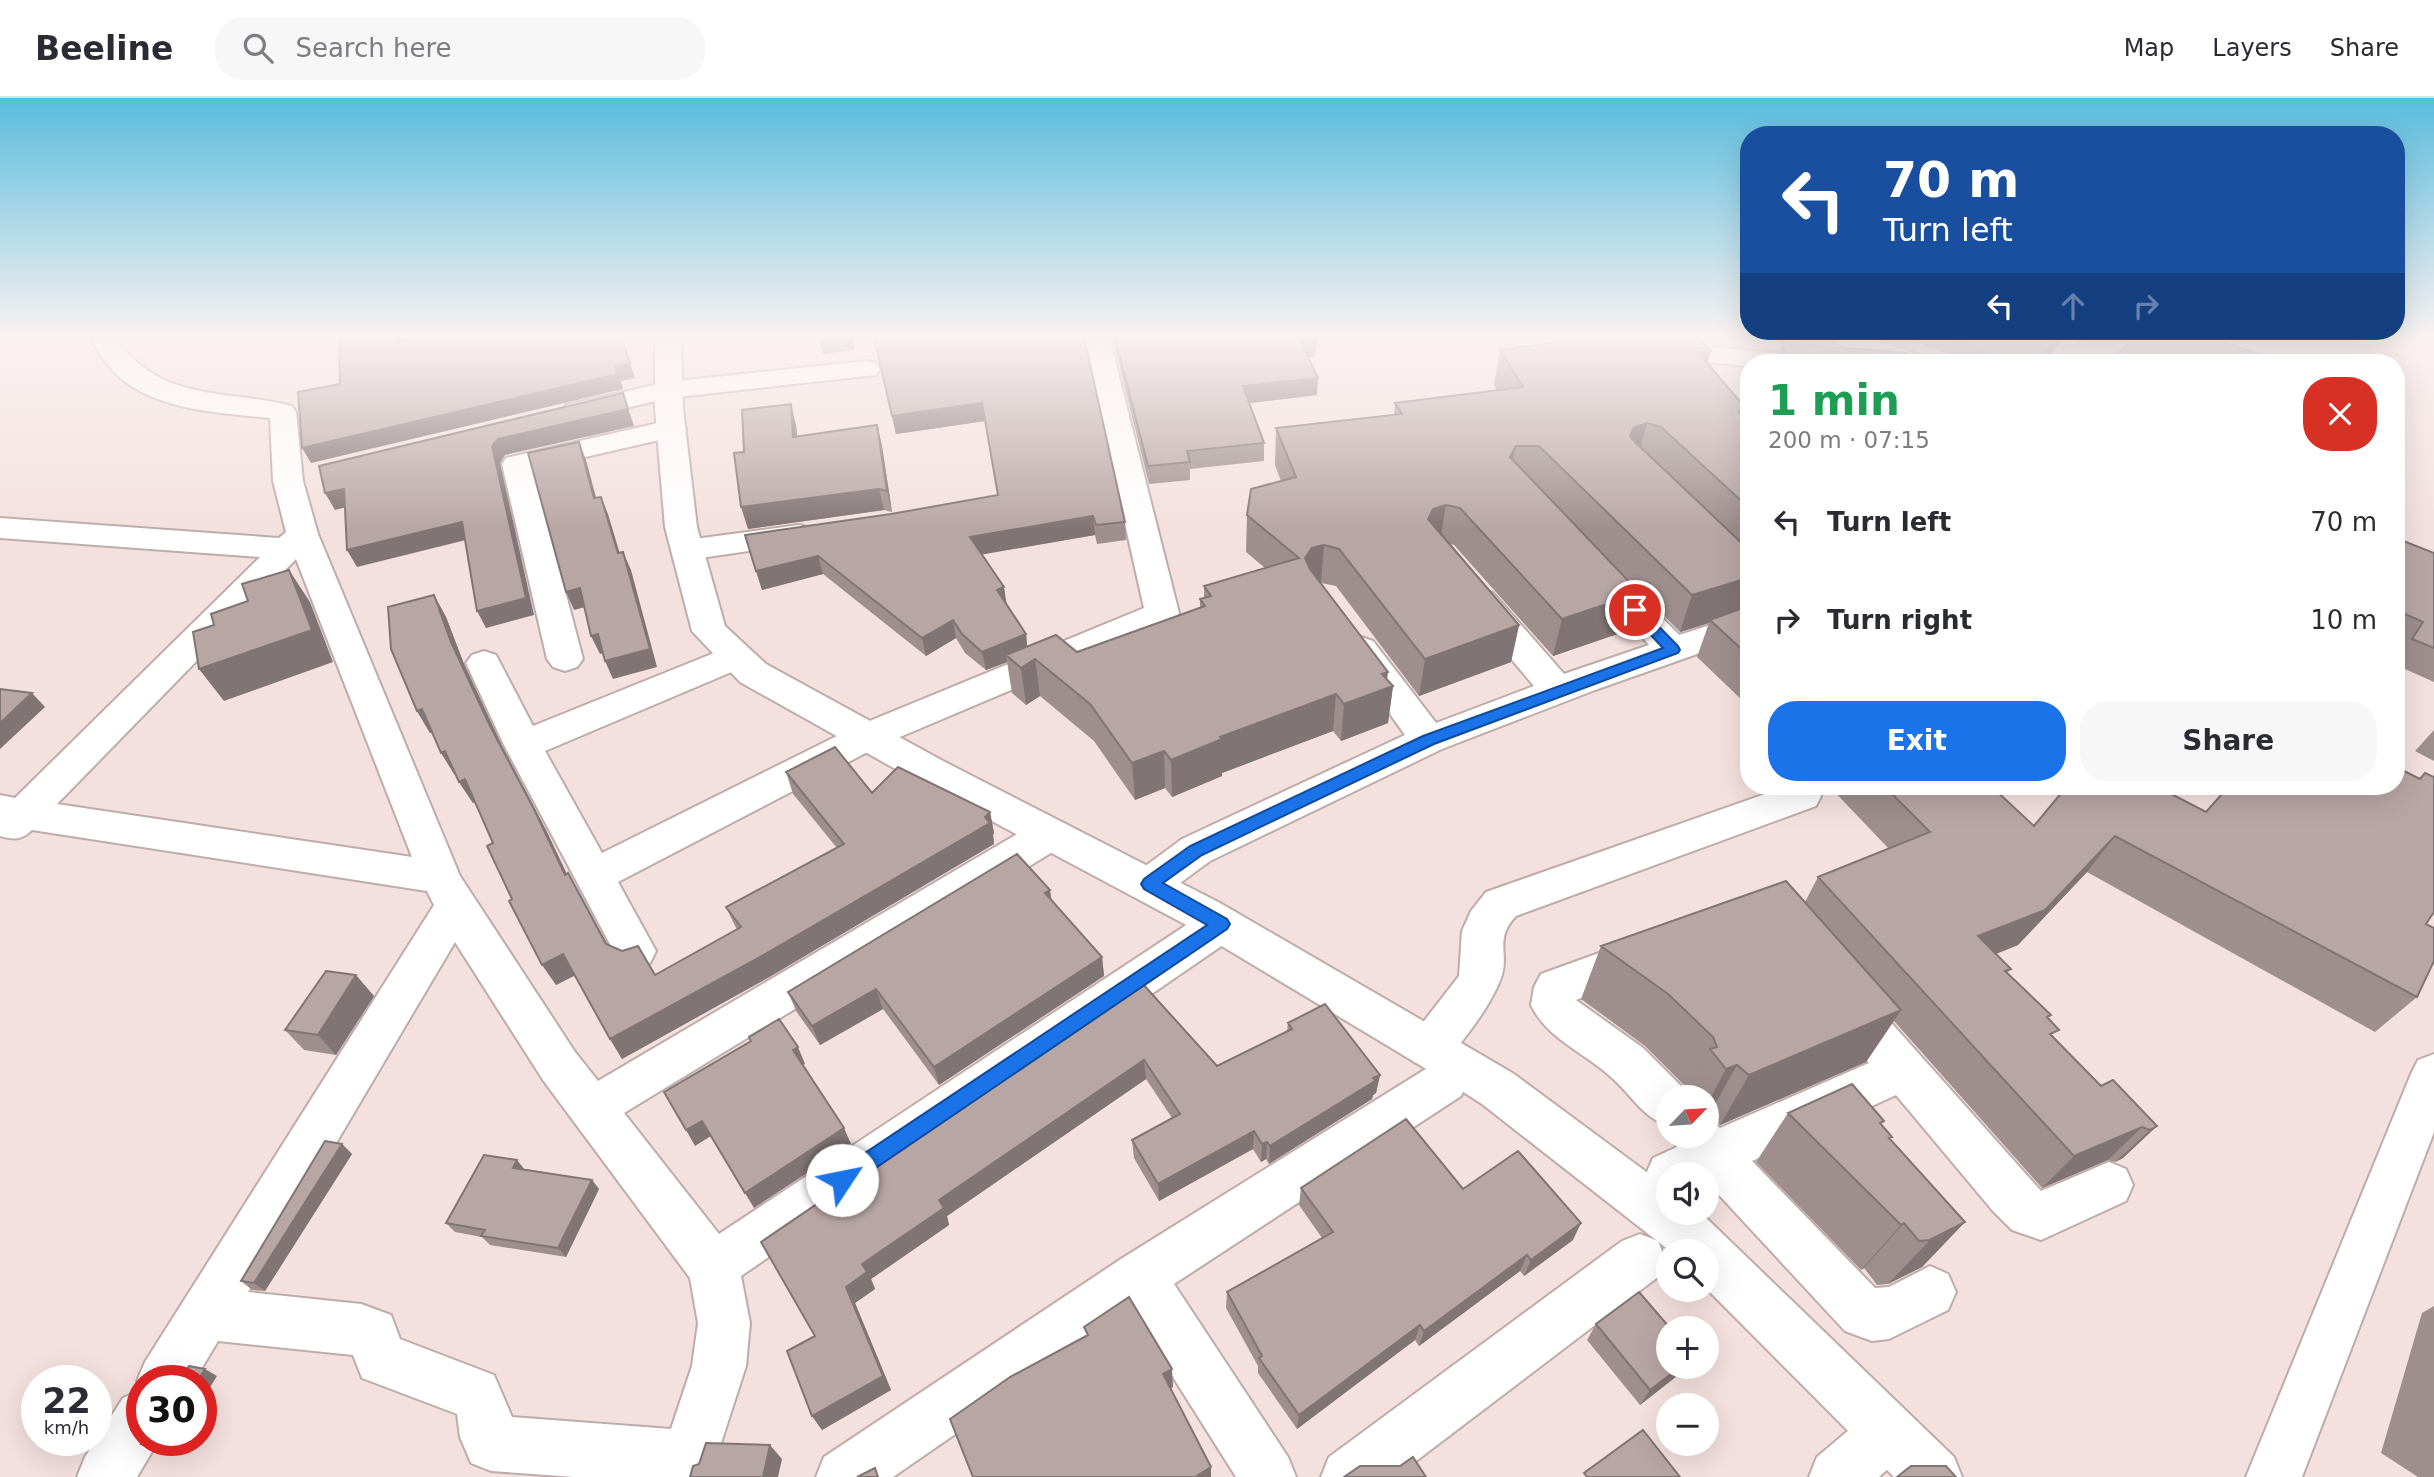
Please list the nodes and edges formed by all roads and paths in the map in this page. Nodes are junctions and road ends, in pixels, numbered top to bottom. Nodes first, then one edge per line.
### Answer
1 (200, 401) edge
2 (617, 401) edge
3 (669, 401) edge
4 (1111, 401) edge
5 (552, 416) edge
6 (671, 429) junction
7 (0, 528) edge
8 (831, 530) edge
9 (295, 542) junction
10 (687, 550) junction
11 (1577, 551) edge
12 (1459, 575) edge
13 (1339, 618) edge
14 (1740, 627) edge
15 (1673, 650) junction
16 (736, 657) junction
17 (565, 659) dead end
18 (484, 663) dead end
19 (1558, 691) junction
20 (868, 736) junction
21 (1429, 740) junction
22 (523, 745) junction
23 (1802, 796) dead end
24 (9, 819) edge
25 (1050, 834) junction
26 (593, 876) junction
27 (1150, 884) junction
28 (447, 892) junction
29 (1221, 924) junction
30 (1674, 944) edge
31 (635, 951) edge
32 (1822, 975) edge
33 (1437, 1065) junction
34 (1902, 1070) junction
35 (2434, 1074) edge
36 (1656, 1092) edge
37 (614, 1096) dead end
38 (1667, 1162) edge
39 (1685, 1162) edge
40 (2109, 1185) dead end
41 (1719, 1200) edge
42 (1682, 1225) edge
43 (1693, 1239) edge
44 (729, 1256) dead end
45 (1640, 1259) dead end
46 (1719, 1265) edge
47 (1139, 1278) junction
48 (1930, 1292) dead end
49 (205, 1313) junction
50 (174, 1365) edge
51 (1888, 1432) junction
52 (126, 1443) edge
53 (686, 1467) edge
54 (105, 1477) edge
55 (844, 1477) edge
56 (1268, 1477) edge
57 (1349, 1477) edge
58 (1837, 1477) edge
59 (1934, 1477) edge
60 (2274, 1477) edge

1 - 9 street
2 - 5 street
3 - 6 street
4 - 20 street
6 - 10 street
6 - 17 street
7 - 9 street
8 - 10 street
9 - 24 street
9 - 28 street
10 - 16 street
11 - 15 street
12 - 19 street
13 - 21 street
14 - 15 street
15 - 19 street
16 - 20 street
16 - 22 street
18 - 22 street
19 - 21 street
20 - 25 street
20 - 26 street
21 - 27 street
22 - 26 street
23 - 33 street
24 - 28 street
25 - 27 street
25 - 37 street
26 - 31 street
27 - 29 street
28 - 49 street
28 - 53 street
29 - 33 street
29 - 44 street
30 - 36 street
32 - 34 street
33 - 38 street
33 - 47 street
34 - 39 street
34 - 40 street
35 - 60 street
41 - 48 street
42 - 43 street
45 - 57 street
46 - 51 street
47 - 55 street
47 - 56 street
49 - 50 street
49 - 53 street
51 - 58 street
51 - 59 street
52 - 54 street

